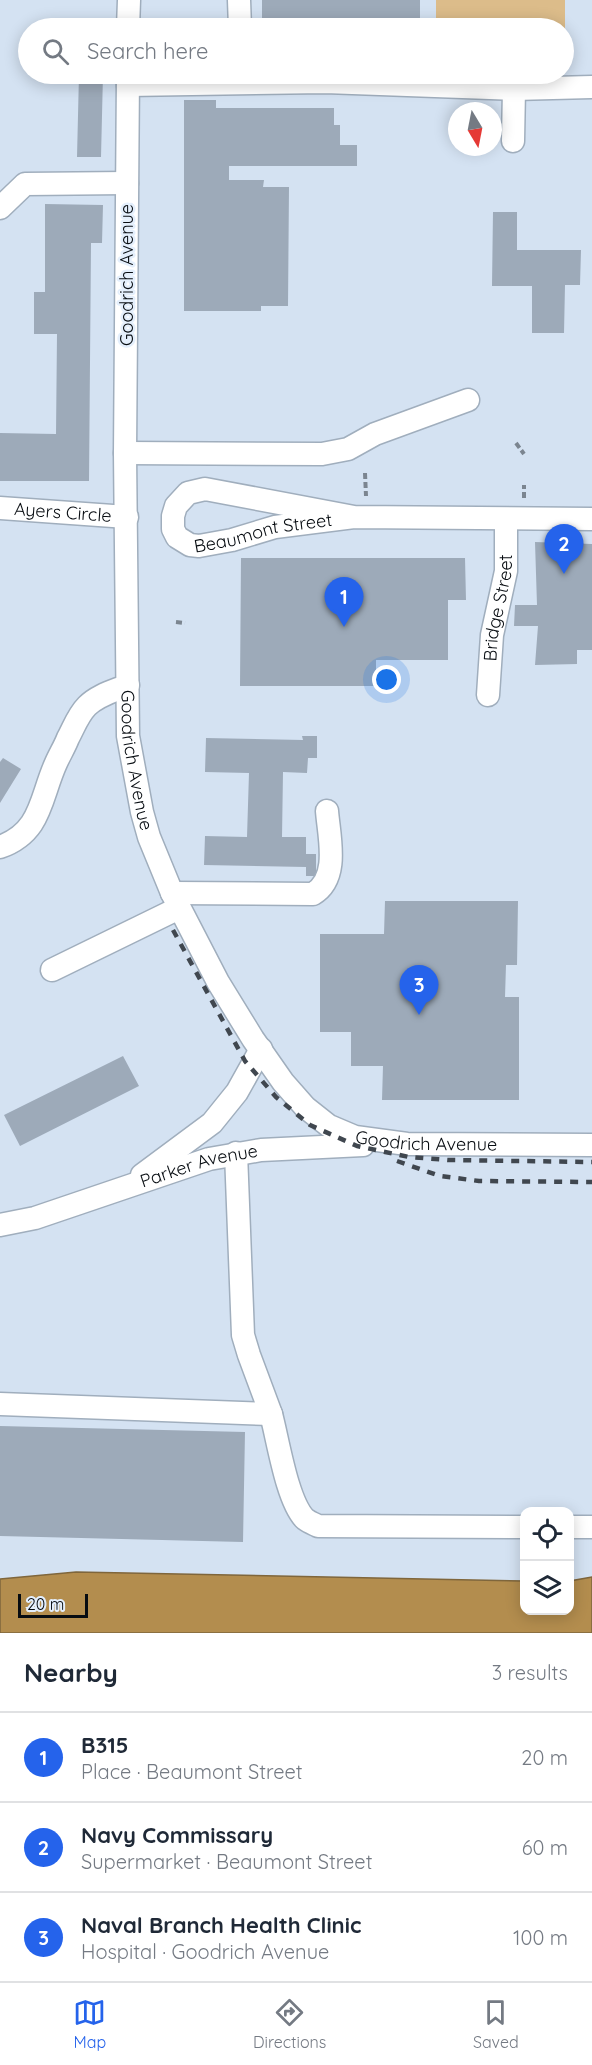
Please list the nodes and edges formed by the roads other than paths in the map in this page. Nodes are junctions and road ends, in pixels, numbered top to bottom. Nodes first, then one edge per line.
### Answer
1 (129, 0) edge
2 (239, 0) edge
3 (128, 18) edge
4 (240, 18) edge
5 (128, 84) edge
6 (379, 84) edge
7 (592, 87) edge
8 (514, 89) junction
9 (513, 141) dead end
10 (127, 183) junction
11 (0, 208) edge
12 (468, 400) dead end
13 (125, 453) junction
14 (0, 508) edge
15 (360, 510) junction
16 (127, 517) junction
17 (506, 519) junction
18 (592, 519) edge
19 (128, 685) junction
20 (488, 695) dead end
21 (327, 811) dead end
22 (0, 847) edge
23 (176, 900) junction
24 (52, 970) dead end
25 (261, 1049) junction
26 (407, 1144) junction
27 (592, 1145) edge
28 (237, 1153) junction
29 (129, 1185) junction
30 (0, 1225) edge
31 (0, 1404) edge
32 (271, 1414) junction
33 (520, 1527) edge
34 (574, 1527) edge
35 (592, 1527) edge

1 - 3 street
2 - 4 street
5 - 10 street, Goodrich Avenue
6 - 8 street
7 - 8 street
8 - 9 street
10 - 11 street
10 - 13 street, Goodrich Avenue
12 - 13 street
13 - 16 street, Goodrich Avenue
14 - 16 street, Ayers Circle
15 - 15 street, Beaumont Street
15 - 17 street, Beaumont Street
16 - 19 street, Goodrich Avenue
17 - 18 street, Beaumont Street
17 - 20 street, Bridge Street
19 - 22 street
19 - 23 street, Goodrich Avenue
21 - 23 street
23 - 24 street
23 - 25 street, Goodrich Avenue
25 - 26 street, Goodrich Avenue
25 - 29 street
26 - 27 street, Goodrich Avenue
26 - 28 street, Parker Avenue
28 - 29 street, Parker Avenue
28 - 32 street
29 - 30 street, Parker Avenue
31 - 32 street
32 - 33 street
34 - 35 street

